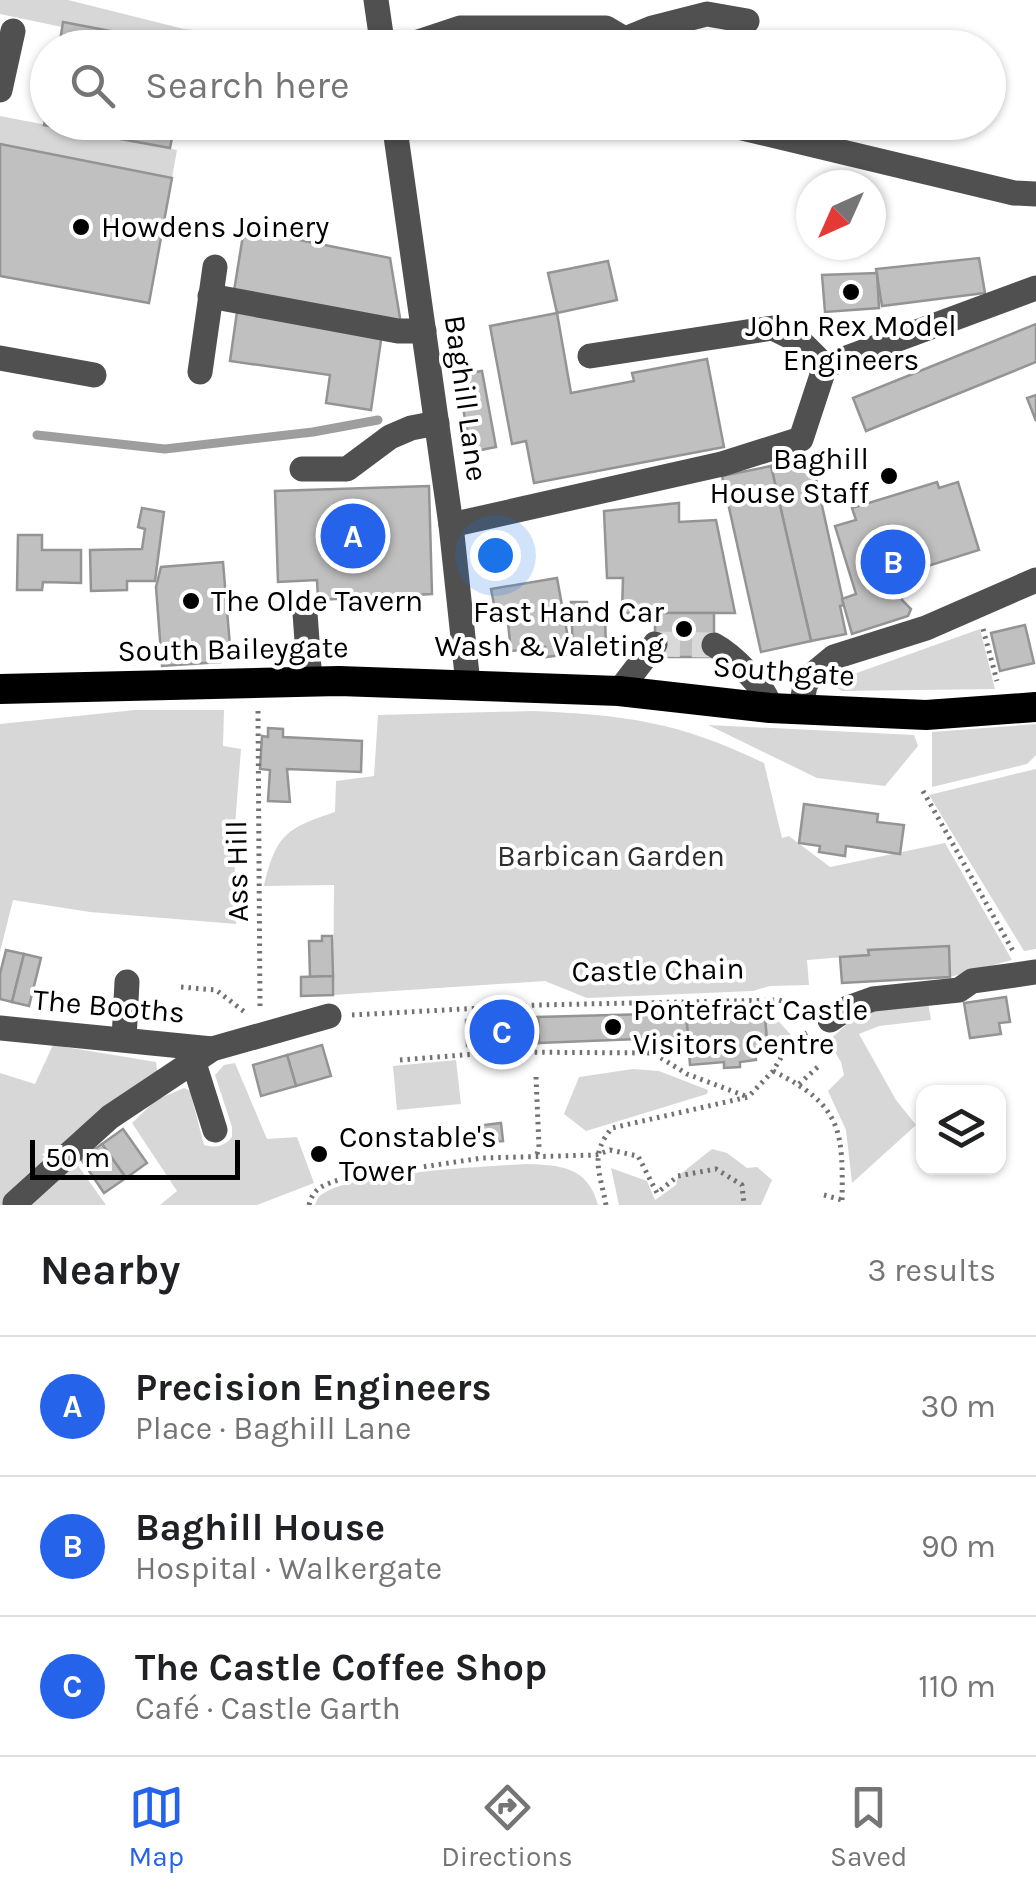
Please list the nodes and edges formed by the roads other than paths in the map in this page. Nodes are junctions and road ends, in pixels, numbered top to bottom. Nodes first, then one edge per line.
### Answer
1 (376, 0) edge
2 (747, 21) dead end
3 (380, 30) edge
4 (454, 30) edge
5 (610, 30) edge
6 (649, 30) edge
7 (13, 31) dead end
8 (0, 90) edge
9 (397, 140) edge
10 (792, 140) edge
11 (1036, 194) edge
12 (214, 267) dead end
13 (1036, 288) edge
14 (210, 296) junction
15 (424, 331) junction
16 (590, 356) dead end
17 (0, 358) edge
18 (825, 366) junction
19 (200, 372) dead end
20 (94, 375) dead end
21 (437, 423) junction
22 (302, 469) dead end
23 (451, 524) junction
24 (1036, 580) edge
25 (305, 613) dead end
26 (654, 644) dead end
27 (714, 645) tunnel mouth
28 (310, 682) junction
29 (468, 684) junction
30 (0, 689) edge
31 (619, 691) junction
32 (1036, 707) edge
33 (770, 708) junction
34 (801, 710) junction
35 (1028, 967) edge
36 (127, 982) dead end
37 (328, 1016) road end
38 (830, 1020) road end
39 (0, 1028) edge
40 (124, 1039) junction
41 (202, 1054) junction
42 (215, 1130) dead end
43 (15, 1202) edge

1 - 3 street
2 - 6 street
4 - 5 street
7 - 8 street
9 - 15 street, Baghill Lane
10 - 11 street
12 - 14 street
13 - 18 street
14 - 15 street
14 - 19 street
15 - 21 street, Baghill Lane
16 - 18 street
17 - 20 street
18 - 23 street
21 - 22 street
21 - 23 street, Baghill Lane
23 - 29 street, Baghill Lane
24 - 34 street
25 - 28 street
26 - 31 street
27 - 33 street
28 - 29 highway, South Baileygate
28 - 30 highway, South Baileygate
29 - 31 highway, Southgate
31 - 33 highway, Southgate
32 - 34 highway, Southgate
33 - 34 highway, Southgate
35 - 38 street
36 - 40 street
37 - 41 street
39 - 40 street, The Booths
40 - 41 street, The Booths
41 - 42 street
41 - 43 street

